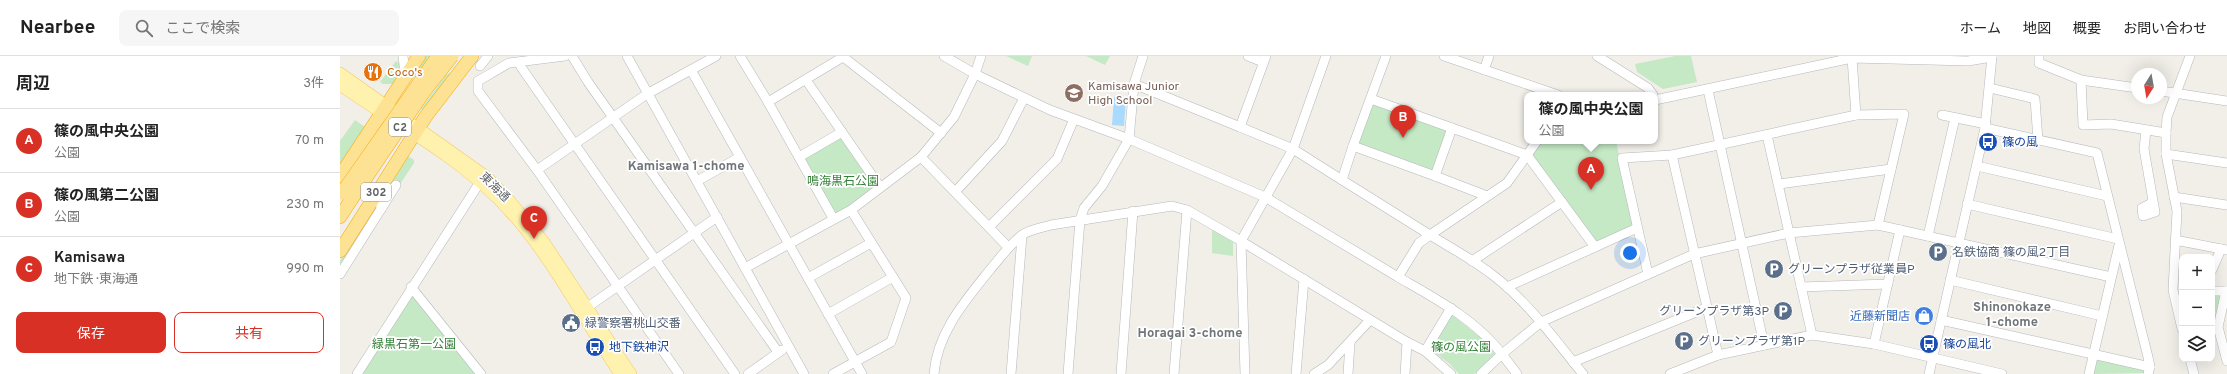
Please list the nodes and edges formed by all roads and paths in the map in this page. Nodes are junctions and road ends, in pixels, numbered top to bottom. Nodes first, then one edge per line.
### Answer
1 (403, 56) edge
2 (419, 56) edge
3 (438, 56) edge
4 (452, 56) edge
5 (466, 56) edge
6 (488, 56) edge
7 (565, 56) edge
8 (572, 56) edge
9 (627, 56) edge
10 (716, 56) edge
11 (740, 56) edge
12 (843, 56) edge
13 (944, 56) edge
14 (982, 56) edge
15 (1143, 56) edge
16 (1248, 56) edge
17 (1326, 56) edge
18 (1386, 56) edge
19 (1444, 56) edge
20 (1488, 56) edge
21 (1597, 56) edge
22 (2039, 56) edge
23 (2190, 56) edge
24 (1879, 57) edge
25 (1992, 57) edge
26 (1852, 58) junction
27 (1264, 59) edge
28 (476, 61) edge
29 (520, 62) junction
30 (691, 70) junction
31 (1484, 70) junction
32 (340, 73) edge
33 (405, 74) junction
34 (975, 74) junction
35 (806, 80) junction
36 (2081, 80) junction
37 (1134, 84) junction
38 (340, 86) edge
39 (2131, 87) edge
40 (1990, 88) junction
41 (1708, 90) junction
42 (1549, 92) edge
43 (1651, 92) edge
44 (2167, 92) edge
45 (2176, 93) junction
46 (647, 94) junction
47 (1024, 98) junction
48 (1658, 98) edge
49 (1371, 99) junction
50 (2227, 101) edge
51 (768, 102) junction
52 (386, 108) junction
53 (1856, 115) junction
54 (1942, 115) dead end
55 (614, 118) junction
56 (1955, 118) junction
57 (1074, 120) junction
58 (1986, 126) junction
59 (1240, 127) junction
60 (1452, 128) junction
61 (2146, 130) junction
62 (414, 131) junction
63 (842, 132) junction
64 (942, 133) junction
65 (2166, 133) junction
66 (1767, 135) junction
67 (1129, 139) junction
68 (2038, 140) junction
69 (1534, 144) edge
70 (575, 145) junction
71 (1720, 145) junction
72 (1353, 146) junction
73 (1294, 149) junction
74 (2166, 154) junction
75 (1527, 155) junction
76 (1672, 155) junction
77 (740, 157) junction
78 (799, 157) junction
79 (921, 157) junction
80 (2227, 163) edge
81 (1977, 166) junction
82 (1891, 169) junction
83 (537, 170) junction
84 (340, 176) edge
85 (1435, 176) junction
86 (1342, 180) junction
87 (697, 181) junction
88 (480, 182) junction
89 (1778, 184) junction
90 (396, 185) dead end
91 (378, 187) junction
92 (880, 187) junction
93 (955, 192) junction
94 (343, 194) edge
95 (1486, 196) junction
96 (2107, 196) junction
97 (2174, 197) junction
98 (1265, 198) junction
99 (2152, 200) dead end
100 (1562, 202) junction
101 (1967, 204) junction
102 (2227, 205) edge
103 (381, 209) junction
104 (850, 210) junction
105 (1187, 210) junction
106 (1133, 211) junction
107 (362, 214) junction
108 (340, 217) edge
109 (718, 217) junction
110 (833, 218) junction
111 (1080, 220) junction
112 (1878, 225) junction
113 (989, 228) junction
114 (1637, 228) junction
115 (1900, 230) junction
116 (694, 233) junction
117 (1789, 233) junction
118 (1430, 235) junction
119 (1022, 236) junction
120 (1928, 236) junction
121 (2175, 240) junction
122 (1241, 241) junction
123 (2119, 241) junction
124 (340, 243) edge
125 (872, 243) junction
126 (1959, 243) junction
127 (789, 244) junction
128 (1742, 244) junction
129 (1595, 246) junction
130 (1008, 247) junction
131 (2224, 249) edge
132 (340, 251) edge
133 (1694, 254) junction
134 (656, 259) junction
135 (1472, 261) junction
136 (2215, 265) edge
137 (746, 268) junction
138 (340, 274) edge
139 (1648, 274) junction
140 (893, 277) junction
141 (1398, 277) junction
142 (2111, 277) junction
143 (808, 278) junction
144 (1304, 279) junction
145 (1950, 280) junction
146 (1888, 284) junction
147 (617, 285) junction
148 (411, 287) junction
149 (1507, 287) junction
150 (1801, 287) junction
151 (2178, 290) edge
152 (2215, 291) edge
153 (2227, 291) edge
154 (1451, 308) junction
155 (1706, 308) junction
156 (583, 310) junction
157 (828, 314) junction
158 (2102, 316) junction
159 (1370, 320) junction
160 (1941, 320) junction
161 (1541, 322) junction
162 (2182, 326) edge
163 (2222, 326) edge
164 (1812, 335) junction
165 (1408, 342) junction
166 (1350, 343) junction
167 (1874, 344) junction
168 (1764, 345) junction
169 (788, 346) junction
170 (1425, 351) junction
171 (778, 352) junction
172 (1502, 354) junction
173 (1718, 355) junction
174 (2094, 355) junction
175 (1933, 358) junction
176 (2227, 361) edge
177 (855, 362) junction
178 (1574, 362) junction
179 (2191, 362) edge
180 (2149, 371) edge
181 (356, 374) edge
182 (481, 374) edge
183 (620, 374) edge
184 (631, 374) edge
185 (679, 374) edge
186 (735, 374) edge
187 (748, 374) edge
188 (804, 374) edge
189 (833, 374) edge
190 (862, 374) edge
191 (934, 374) edge
192 (1011, 374) edge
193 (1068, 374) edge
194 (1121, 374) edge
195 (1174, 374) edge
196 (1245, 374) edge
197 (1296, 374) edge
198 (1314, 374) edge
199 (1348, 374) edge
200 (1405, 374) edge
201 (1451, 374) edge
202 (1481, 374) edge
203 (1517, 374) edge
204 (1583, 374) edge
205 (1670, 374) edge
206 (1929, 374) edge
207 (2002, 374) edge
208 (2089, 374) edge
209 (2194, 374) edge

1 - 33 street
2 - 33 highway
3 - 94 highway, C2, bridge
4 - 94 highway, C2, bridge
5 - 52 highway
6 - 28 street
7 - 29 street
8 - 55 street
9 - 46 street
10 - 30 street
11 - 51 street
12 - 35 street
12 - 64 street
13 - 34 street
14 - 34 street
15 - 37 street
16 - 27 street
17 - 73 street
18 - 49 street
19 - 31 street
20 - 31 street
21 - 43 street
22 - 36 street
23 - 45 street
24 - 25 street
24 - 26 street
25 - 40 street
26 - 41 street
26 - 53 street
27 - 59 street
28 - 62 highway, 302
29 - 70 street
29 - 83 street
30 - 46 street
30 - 77 street
31 - 42 street
32 - 52 main road
33 - 52 highway
34 - 47 street
34 - 64 street
35 - 51 street
35 - 63 street
36 - 39 street
36 - 61 street
37 - 59 street
37 - 67 street
38 - 52 main road
40 - 58 street
40 - 68 street
41 - 48 street
41 - 71 street
44 - 45 street
45 - 50 street
45 - 65 street
46 - 55 street
46 - 87 street
47 - 57 street
47 - 93 street
49 - 60 street
49 - 72 street
51 - 78 street
52 - 62 main road, 東海通
52 - 84 highway
53 - 66 street
53 - 82 street
54 - 56 street
55 - 70 street
55 - 116 street
56 - 58 street
56 - 120 street
57 - 67 street
57 - 113 street
58 - 68 street
58 - 81 street
59 - 73 street
60 - 75 street
60 - 85 street
61 - 65 street
61 - 99 street
62 - 88 main road, 東海通
62 - 91 highway, 302
62 - 94 highway, 302
62 - 156 main road, 東海通
63 - 78 street
63 - 92 street
64 - 79 street
65 - 74 street
66 - 71 street
66 - 89 street
67 - 98 street
67 - 111 street
68 - 96 street
69 - 75 street
70 - 83 street
70 - 134 street
71 - 76 street
71 - 128 street
72 - 85 street
72 - 86 street
73 - 86 street
73 - 98 street
74 - 80 street
74 - 97 street
75 - 95 street
75 - 100 street
76 - 114 street
76 - 133 street
77 - 87 street
77 - 127 street
78 - 110 street
79 - 92 street
79 - 93 street
81 - 96 street
81 - 101 street
82 - 89 street
82 - 112 street
83 - 147 street
85 - 95 street
86 - 118 street
87 - 109 street
88 - 148 street
88 - 156 main road, 東海通
89 - 117 street
90 - 103 street
91 - 103 street
91 - 107 highway, 302
92 - 104 street
93 - 113 street
94 - 108 highway, C2
95 - 118 street
96 - 123 street
97 - 102 street
97 - 121 street
98 - 122 street
98 - 141 street
100 - 129 street
100 - 135 street
101 - 123 street
101 - 126 street
103 - 138 street
104 - 110 street
104 - 125 street
105 - 106 street
105 - 122 street
105 - 195 street
106 - 111 street
106 - 194 street
107 - 124 highway
107 - 132 highway, 302
109 - 116 street
109 - 137 street
110 - 127 street
111 - 119 street
111 - 193 street
112 - 115 street
112 - 117 street
113 - 130 street
114 - 129 street
114 - 139 street
115 - 120 street
115 - 146 street
116 - 134 street
116 - 171 street
117 - 128 street
117 - 150 street
118 - 135 street
118 - 141 street
119 - 130 street
119 - 192 street
120 - 126 street
121 - 131 street
121 - 151 street
122 - 144 street
122 - 196 street
123 - 142 street
123 - 180 street
125 - 140 street
125 - 143 street
126 - 142 street
126 - 145 street
127 - 137 street
127 - 143 street
128 - 133 street
128 - 168 street
129 - 149 street
130 - 191 street
131 - 136 street
133 - 139 street
133 - 155 street
134 - 147 street
134 - 186 street
135 - 149 street
137 - 169 street
139 - 161 street
140 - 157 street
140 - 177 street
141 - 154 street
142 - 158 street
143 - 157 street
144 - 159 street
144 - 197 street
145 - 158 street
145 - 160 street
146 - 150 street
146 - 167 street
147 - 156 street
147 - 185 street
148 - 181 street
148 - 182 street
149 - 161 street
150 - 164 street
151 - 162 street
152 - 153 street
153 - 163 street
154 - 170 street
154 - 172 street
155 - 173 street
155 - 178 street
156 - 183 main road, 東海通
156 - 184 main road, 東海通
157 - 177 street
158 - 174 street
159 - 165 street
159 - 166 street
160 - 174 street
160 - 175 street
161 - 172 street
161 - 178 street
163 - 176 street
164 - 167 street
164 - 168 street
165 - 170 street
165 - 200 street
166 - 198 street
166 - 199 street
167 - 175 street
168 - 173 street
169 - 171 street
169 - 188 street
170 - 201 street
171 - 187 street
172 - 202 street
172 - 203 street
173 - 205 street
174 - 180 street
174 - 208 street
175 - 206 street
175 - 207 street
177 - 189 street
177 - 190 street
178 - 204 street
179 - 209 street

